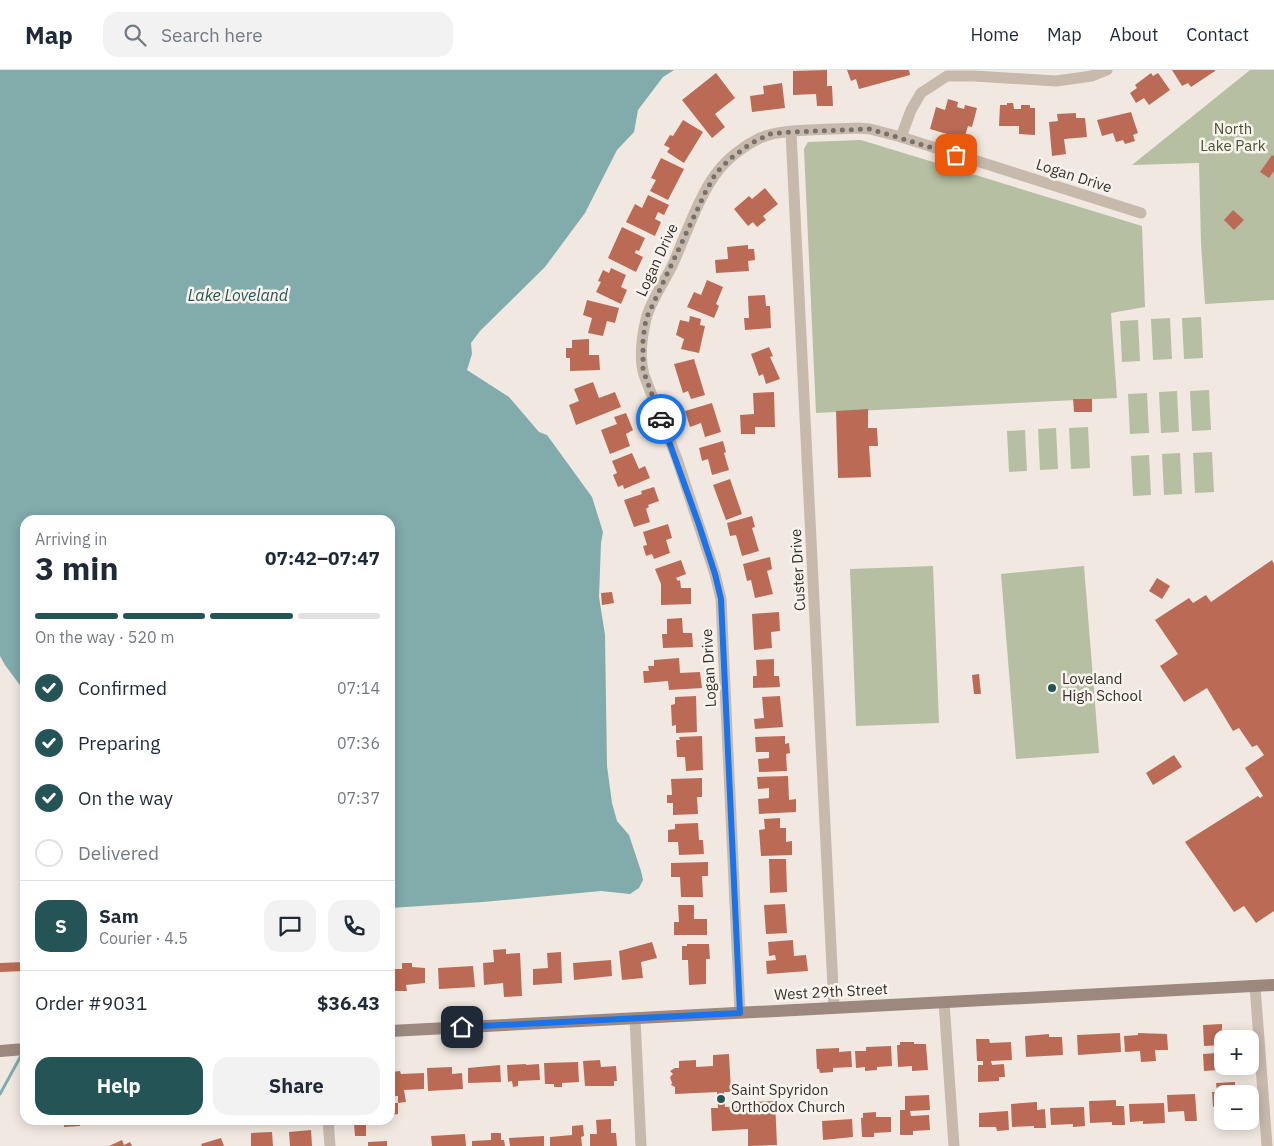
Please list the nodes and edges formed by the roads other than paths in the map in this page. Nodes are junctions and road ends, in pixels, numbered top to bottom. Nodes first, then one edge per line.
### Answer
1 (1106, 70) edge
2 (791, 132) junction
3 (901, 138) junction
4 (1141, 213) dead end
5 (1274, 985) edge
6 (1255, 986) junction
7 (944, 1002) junction
8 (834, 1008) junction
9 (740, 1013) junction
10 (635, 1018) junction
11 (395, 1031) edge
12 (20, 1050) edge
13 (0, 1051) edge
14 (328, 1125) edge
15 (330, 1146) edge
16 (641, 1146) edge
17 (954, 1146) edge
18 (1268, 1146) edge
19 (1274, 1146) edge

1 - 3 street
2 - 3 street, Logan Drive
2 - 8 street, Custer Drive
2 - 9 street, Logan Drive
3 - 4 street, Logan Drive
5 - 6 main road, West 29th Street
6 - 7 main road, West 29th Street
6 - 18 street
7 - 8 main road, West 29th Street
7 - 17 street
8 - 9 main road, West 29th Street
9 - 10 main road, West 29th Street
10 - 11 main road, West 29th Street
10 - 16 street
12 - 13 main road
14 - 15 street
18 - 19 street

